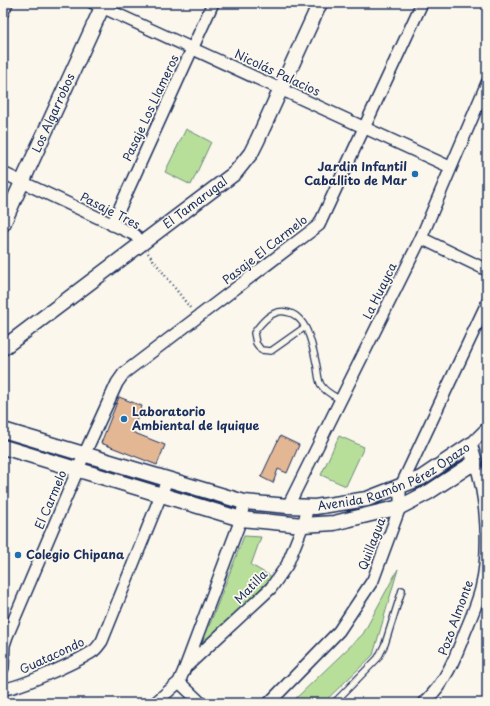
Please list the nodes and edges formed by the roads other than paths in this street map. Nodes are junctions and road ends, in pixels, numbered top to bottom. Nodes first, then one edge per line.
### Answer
1 (7, 3) edge
2 (213, 3) edge
3 (320, 3) edge
4 (422, 3) edge
5 (100, 4) edge
6 (3, 12) edge
7 (192, 49) junction
8 (487, 83) edge
9 (281, 89) junction
10 (365, 128) junction
11 (450, 167) junction
12 (3, 173) edge
13 (22, 182) junction
14 (3, 224) edge
15 (112, 224) junction
16 (421, 238) junction
17 (142, 244) junction
18 (487, 270) edge
19 (487, 303) edge
20 (305, 327) junction
21 (3, 348) edge
22 (340, 400) junction
23 (487, 428) edge
24 (3, 430) edge
25 (470, 445) junction
26 (3, 447) edge
27 (84, 455) junction
28 (475, 462) junction
29 (78, 470) junction
30 (167, 480) junction
31 (400, 488) junction
32 (162, 496) junction
33 (244, 502) junction
34 (288, 506) junction
35 (308, 507) junction
36 (400, 507) junction
37 (240, 519) junction
38 (303, 525) junction
39 (402, 590) dead end
40 (3, 668) edge
41 (185, 668) junction
42 (179, 682) junction
43 (3, 689) edge
44 (155, 703) edge
45 (201, 703) edge
46 (269, 703) edge
47 (334, 703) edge
48 (424, 703) edge

1 - 6 street
2 - 7 street, Pasaje Los Llameros
3 - 9 street, El Tamarugal
4 - 10 street, Pasaje El Carmelo
5 - 7 street, Nicolás Palacios
5 - 13 street, Los Algarrobos
7 - 9 street, Nicolás Palacios
7 - 15 street, Pasaje Los Llameros
8 - 11 street, La Huayca
9 - 10 street, Nicolás Palacios
9 - 17 street, El Tamarugal
10 - 11 street, Nicolás Palacios
10 - 27 street, Pasaje El Carmelo
11 - 16 street, La Huayca
12 - 13 street, Pasaje Tres
13 - 14 street, Los Algarrobos
13 - 15 street, Pasaje Tres
15 - 17 street, Pasaje Tres
16 - 18 street
16 - 22 street, La Huayca
17 - 21 street, El Tamarugal
19 - 31 street, Quillagua
20 - 20 lane
20 - 22 lane
22 - 34 street, La Huayca
23 - 25 street
24 - 27 street, Avenida Ramón Pérez Opazo
25 - 28 street, Avenida Ramón Pérez Opazo
25 - 31 street, Avenida Ramón Pérez Opazo
26 - 29 street, Avenida Ramón Pérez Opazo
27 - 29 street, El Carmelo
27 - 30 street, Avenida Ramón Pérez Opazo
28 - 36 street, Avenida Ramón Pérez Opazo
28 - 48 street, Pozo Almonte
29 - 32 street, Avenida Ramón Pérez Opazo
29 - 40 street, El Carmelo
30 - 32 street, Guatacondo
30 - 33 street, Avenida Ramón Pérez Opazo
31 - 35 street, Avenida Ramón Pérez Opazo
31 - 36 street, Quillagua
32 - 37 street, Avenida Ramón Pérez Opazo
32 - 43 street, Guatacondo
33 - 34 street, Avenida Ramón Pérez Opazo
33 - 37 street, Matilla
34 - 35 street, Avenida Ramón Pérez Opazo
35 - 38 street, Matilla
36 - 38 street, Avenida Ramón Pérez Opazo
36 - 46 street, Quillagua
37 - 38 street, Avenida Ramón Pérez Opazo
37 - 41 street, Matilla
38 - 41 street, Matilla
39 - 47 lane
41 - 42 street, Matilla
42 - 44 street, Matilla
42 - 45 street

